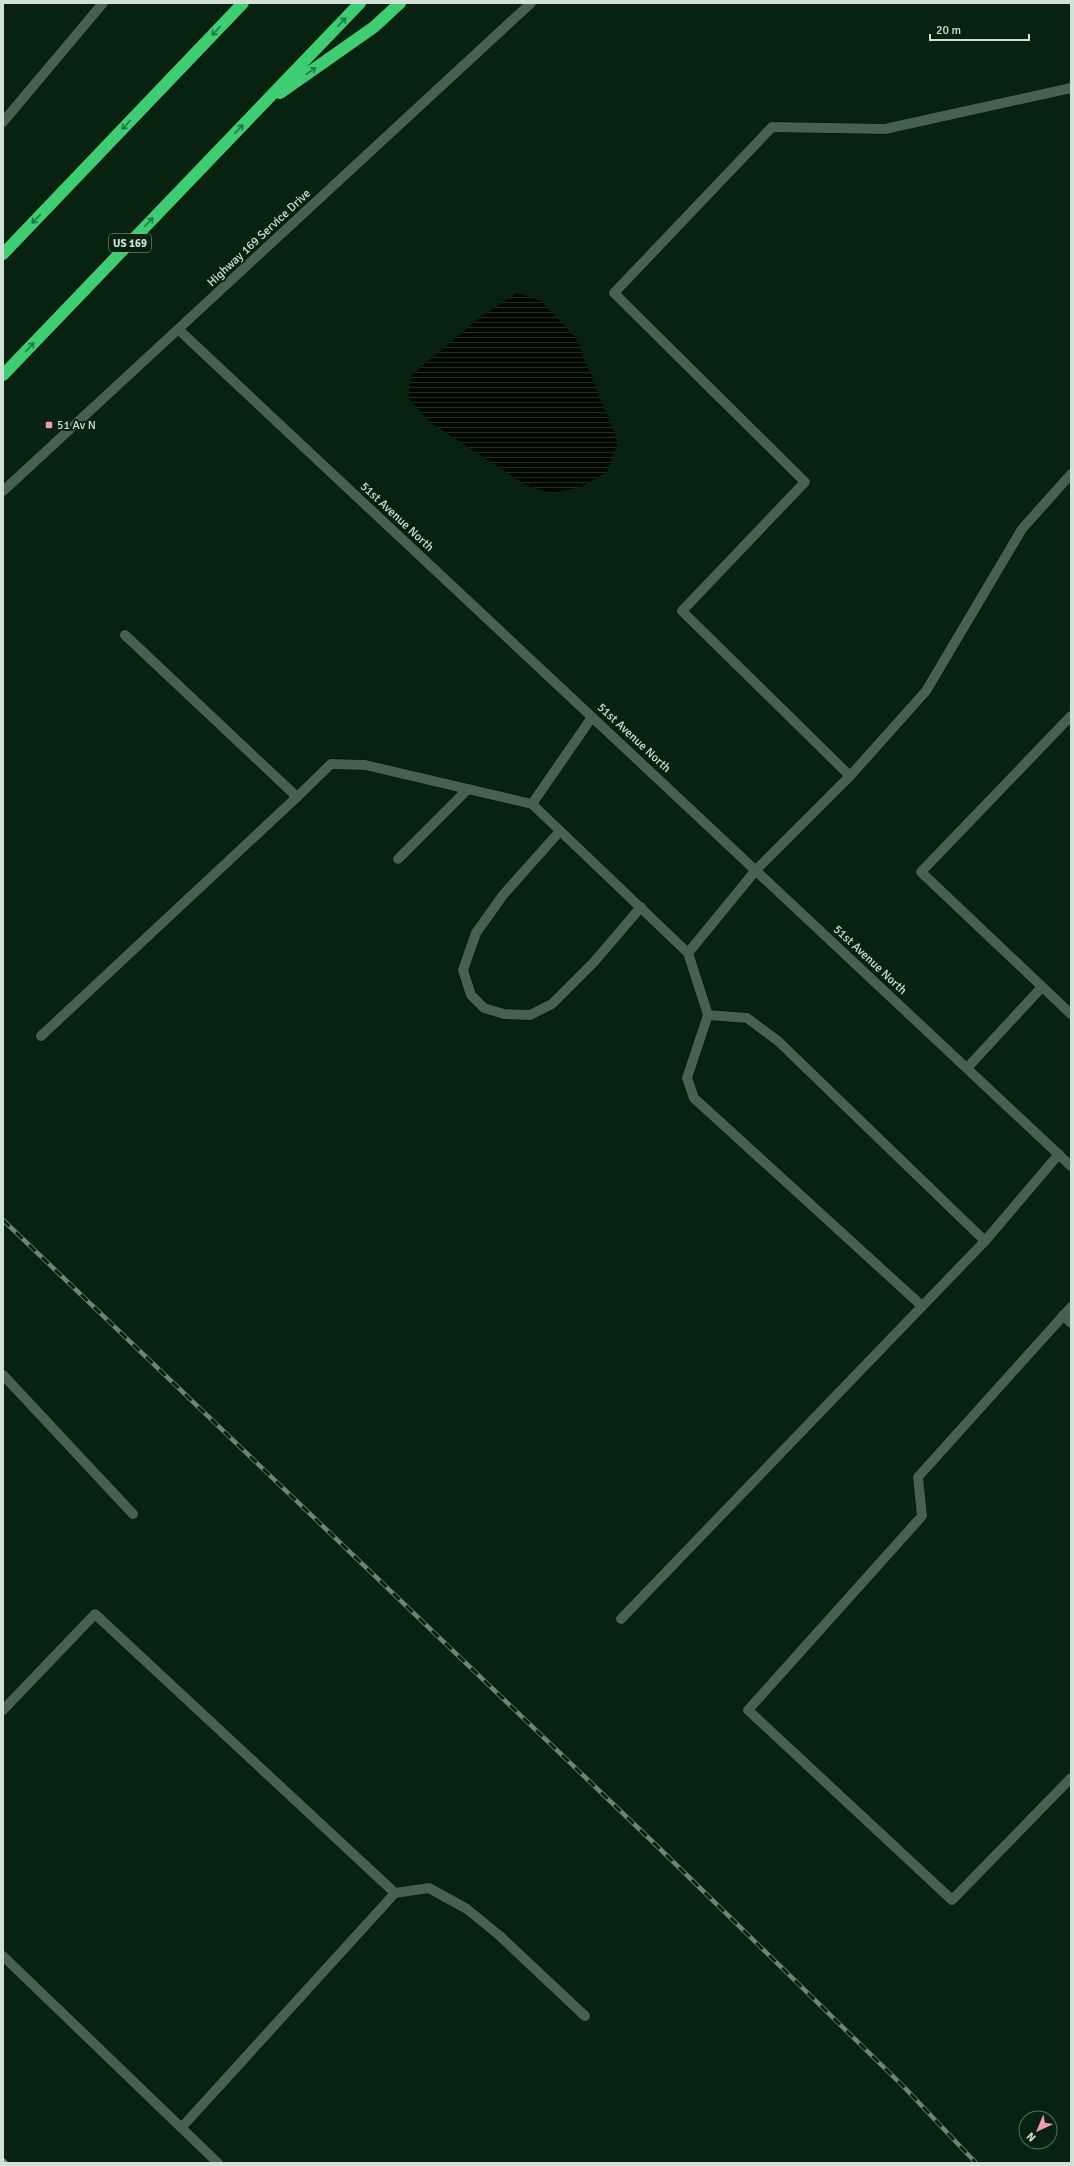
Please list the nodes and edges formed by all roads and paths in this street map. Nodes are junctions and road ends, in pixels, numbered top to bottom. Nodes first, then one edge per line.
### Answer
1 (103, 3) edge
2 (243, 3) edge
3 (360, 3) edge
4 (400, 3) edge
5 (531, 3) edge
6 (1071, 88) edge
7 (256, 110) junction
8 (3, 122) edge
9 (3, 254) edge
10 (179, 330) junction
11 (3, 375) edge
12 (1071, 474) edge
13 (3, 492) edge
14 (125, 635) dead end
15 (1071, 716) edge
16 (592, 717) junction
17 (850, 776) junction
18 (468, 789) junction
19 (297, 797) junction
20 (532, 804) junction
21 (560, 831) junction
22 (398, 859) dead end
23 (756, 870) junction
24 (640, 907) junction
25 (688, 953) junction
26 (1042, 987) junction
27 (1071, 1014) edge
28 (708, 1015) junction
29 (41, 1036) dead end
30 (967, 1068) junction
31 (1059, 1154) junction
32 (1071, 1166) edge
33 (985, 1241) junction
34 (922, 1306) junction
35 (1071, 1307) edge
36 (1063, 1315) junction
37 (1071, 1323) edge
38 (3, 1375) edge
39 (133, 1514) dead end
40 (621, 1619) dead end
41 (3, 1710) edge
42 (1071, 1778) edge
43 (395, 1893) junction
44 (3, 1956) edge
45 (585, 2016) dead end
46 (182, 2127) junction
47 (218, 2163) edge

1 - 8 street
2 -> 9 highway
7 -> 3 highway, US 169
7 -> 4 highway
5 - 10 street, Highway 169 Service Drive
6 - 17 street
11 -> 7 highway, US 169
10 - 13 street, Highway 169 Service Drive
10 - 16 street, 51st Avenue North
12 - 17 street
14 - 19 street
15 - 26 street
16 - 20 street
16 - 23 street, 51st Avenue North
17 - 23 street
18 - 19 street
18 - 20 street
18 - 22 street
19 - 29 street
20 - 21 street
21 - 24 street
21 - 24 street
23 - 25 street
23 - 30 street, 51st Avenue North
24 - 25 street
25 - 28 street
26 - 27 street
26 - 30 street
28 - 33 street
28 - 34 street
30 - 31 street, 51st Avenue North
31 - 32 street, 51st Avenue North
31 - 33 street
33 - 34 street
34 - 40 street
35 - 36 street
36 - 37 street
36 - 42 street
38 - 39 street
41 - 43 street
43 - 45 street
43 - 46 street
44 - 46 street
46 - 47 street

